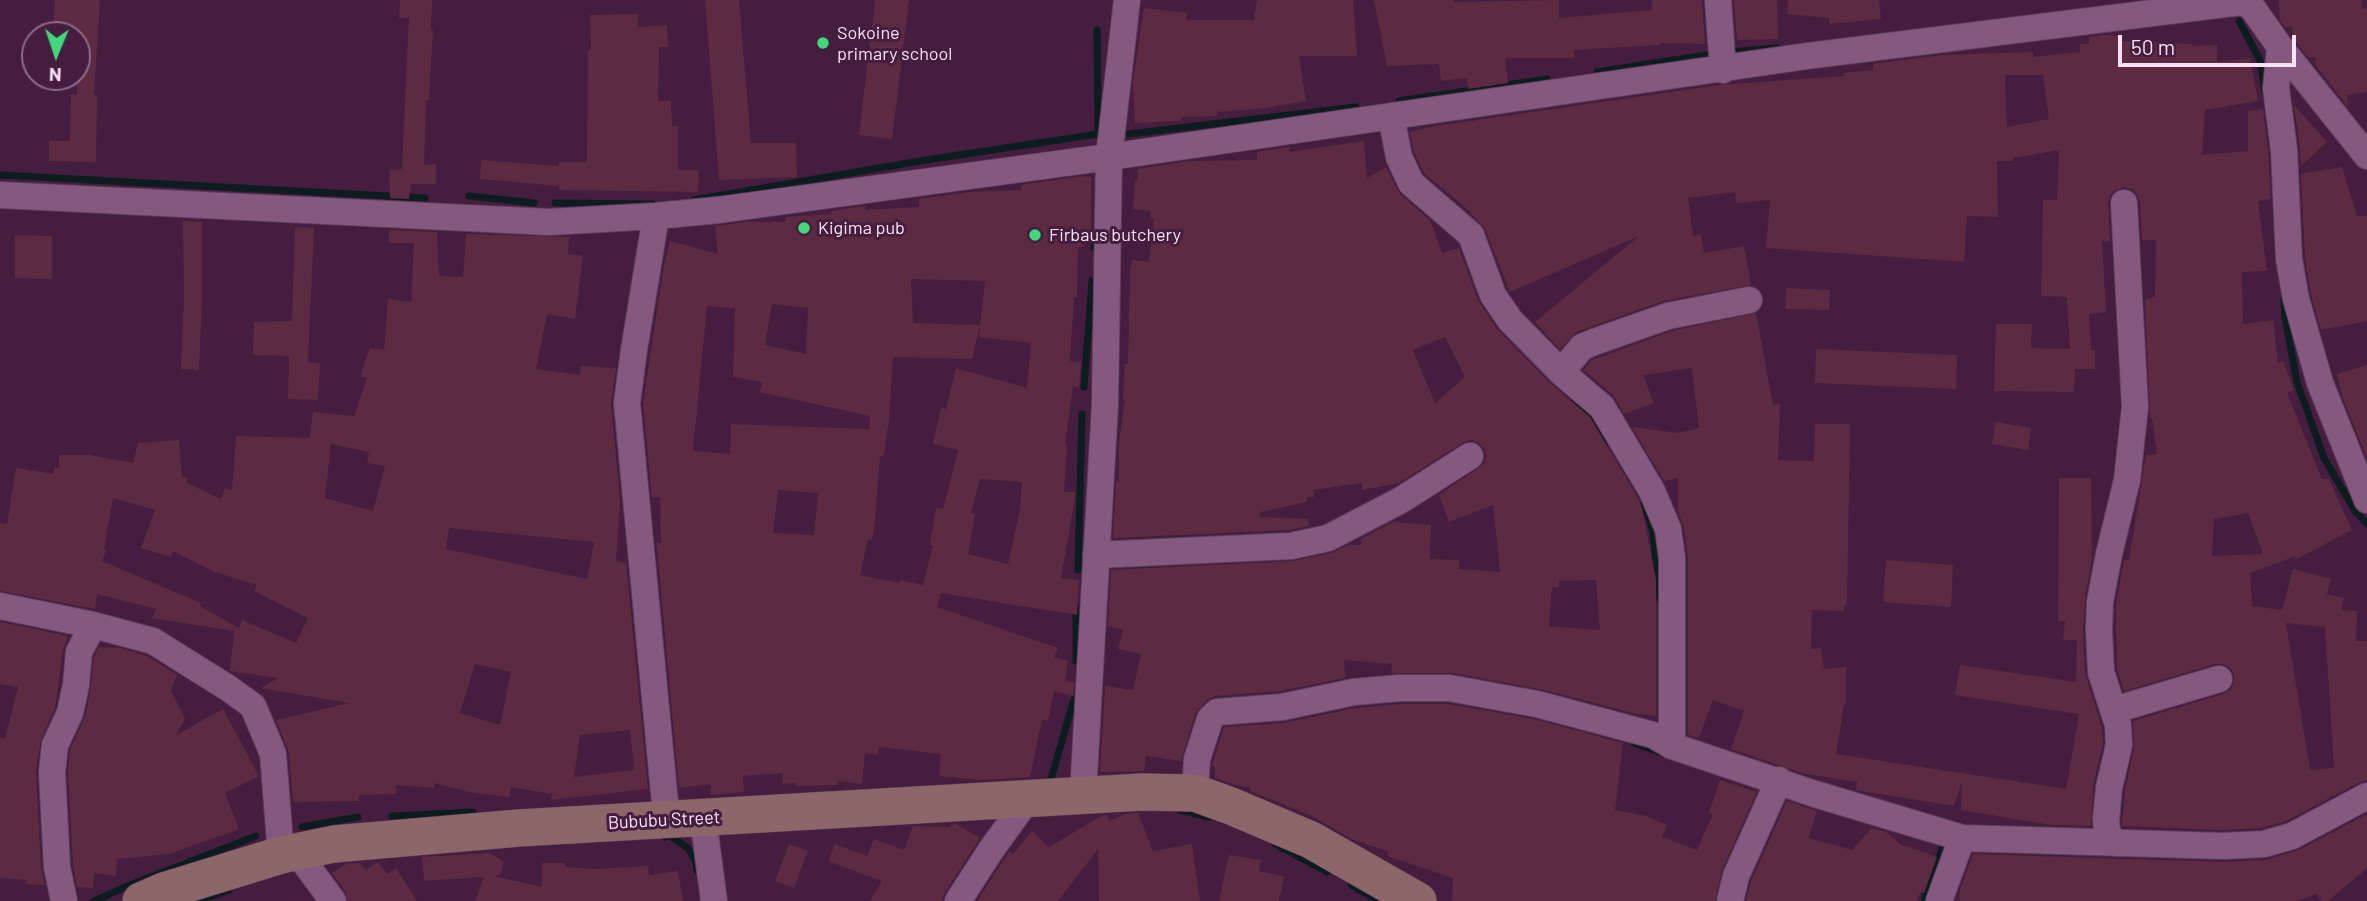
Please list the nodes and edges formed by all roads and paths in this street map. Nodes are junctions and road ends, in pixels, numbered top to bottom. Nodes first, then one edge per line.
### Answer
1 (1127, 0) edge
2 (1718, 0) edge
3 (2241, 1) edge
4 (2280, 47) junction
5 (1723, 70) junction
6 (1391, 116) junction
7 (2367, 156) edge
8 (1109, 157) junction
9 (0, 195) edge
10 (2124, 203) dead end
11 (656, 216) junction
12 (1749, 300) dead end
13 (1561, 372) junction
14 (1471, 456) dead end
15 (2367, 500) edge
16 (1096, 555) junction
17 (0, 606) edge
18 (93, 625) junction
19 (2219, 678) dead end
20 (2114, 710) junction
21 (1672, 746) junction
22 (1779, 780) junction
23 (1195, 793) junction
24 (1083, 794) junction
25 (2367, 796) edge
26 (1027, 800) junction
27 (690, 819) junction
28 (1962, 838) junction
29 (2116, 843) junction
30 (288, 853) junction
31 (64, 901) edge
32 (141, 901) edge
33 (333, 901) edge
34 (714, 901) edge
35 (958, 901) edge
36 (1418, 901) edge
37 (1730, 901) edge
38 (1939, 901) edge

1 - 8 street
2 - 5 street
3 - 4 street
3 - 5 street
4 - 7 street
4 - 15 street
5 - 6 street
6 - 8 street
6 - 13 street
8 - 11 street
8 - 16 street
9 - 11 street
10 - 20 street
11 - 27 street
12 - 13 street
13 - 21 street
14 - 16 street
16 - 24 street
17 - 18 street
18 - 30 street
18 - 31 street
19 - 20 street
20 - 29 street
21 - 22 street
21 - 23 street
22 - 28 street
22 - 37 street
23 - 24 street, Bububu Street
23 - 36 street
24 - 26 street, Bububu Street
25 - 29 street
26 - 27 street, Bububu Street
26 - 35 street
27 - 30 street, Bububu Street
27 - 34 street
28 - 29 street
28 - 38 street
30 - 32 street, Bububu Street
30 - 33 street

